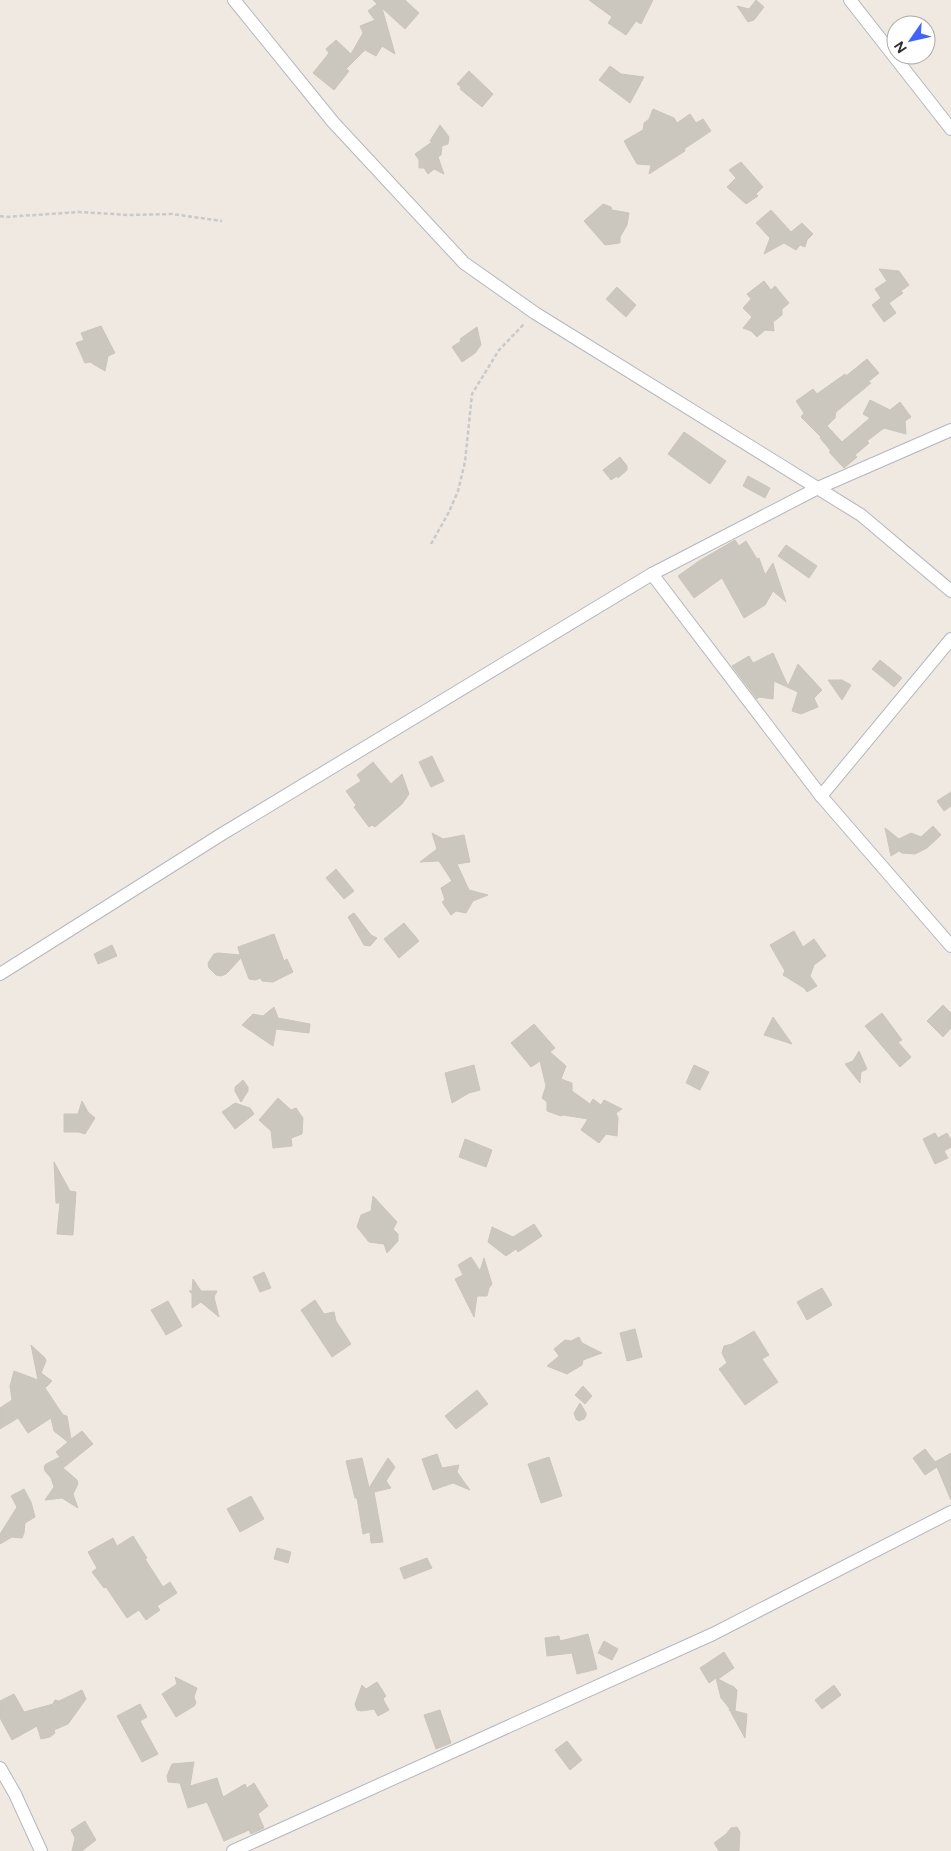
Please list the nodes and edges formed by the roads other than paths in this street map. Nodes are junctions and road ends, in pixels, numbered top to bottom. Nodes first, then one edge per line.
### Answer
1 (234, 0) edge
2 (850, 0) edge
3 (951, 129) edge
4 (951, 430) edge
5 (818, 488) junction
6 (652, 574) junction
7 (951, 591) edge
8 (951, 639) edge
9 (821, 796) junction
10 (951, 946) edge
11 (0, 974) edge
12 (951, 1512) edge
13 (0, 1768) edge
14 (41, 1851) edge
15 (233, 1851) edge

1 - 5 street
2 - 3 street
4 - 5 street
5 - 6 street
5 - 7 street
6 - 9 street
6 - 11 street
8 - 9 street
9 - 10 street
12 - 15 street
13 - 14 street

